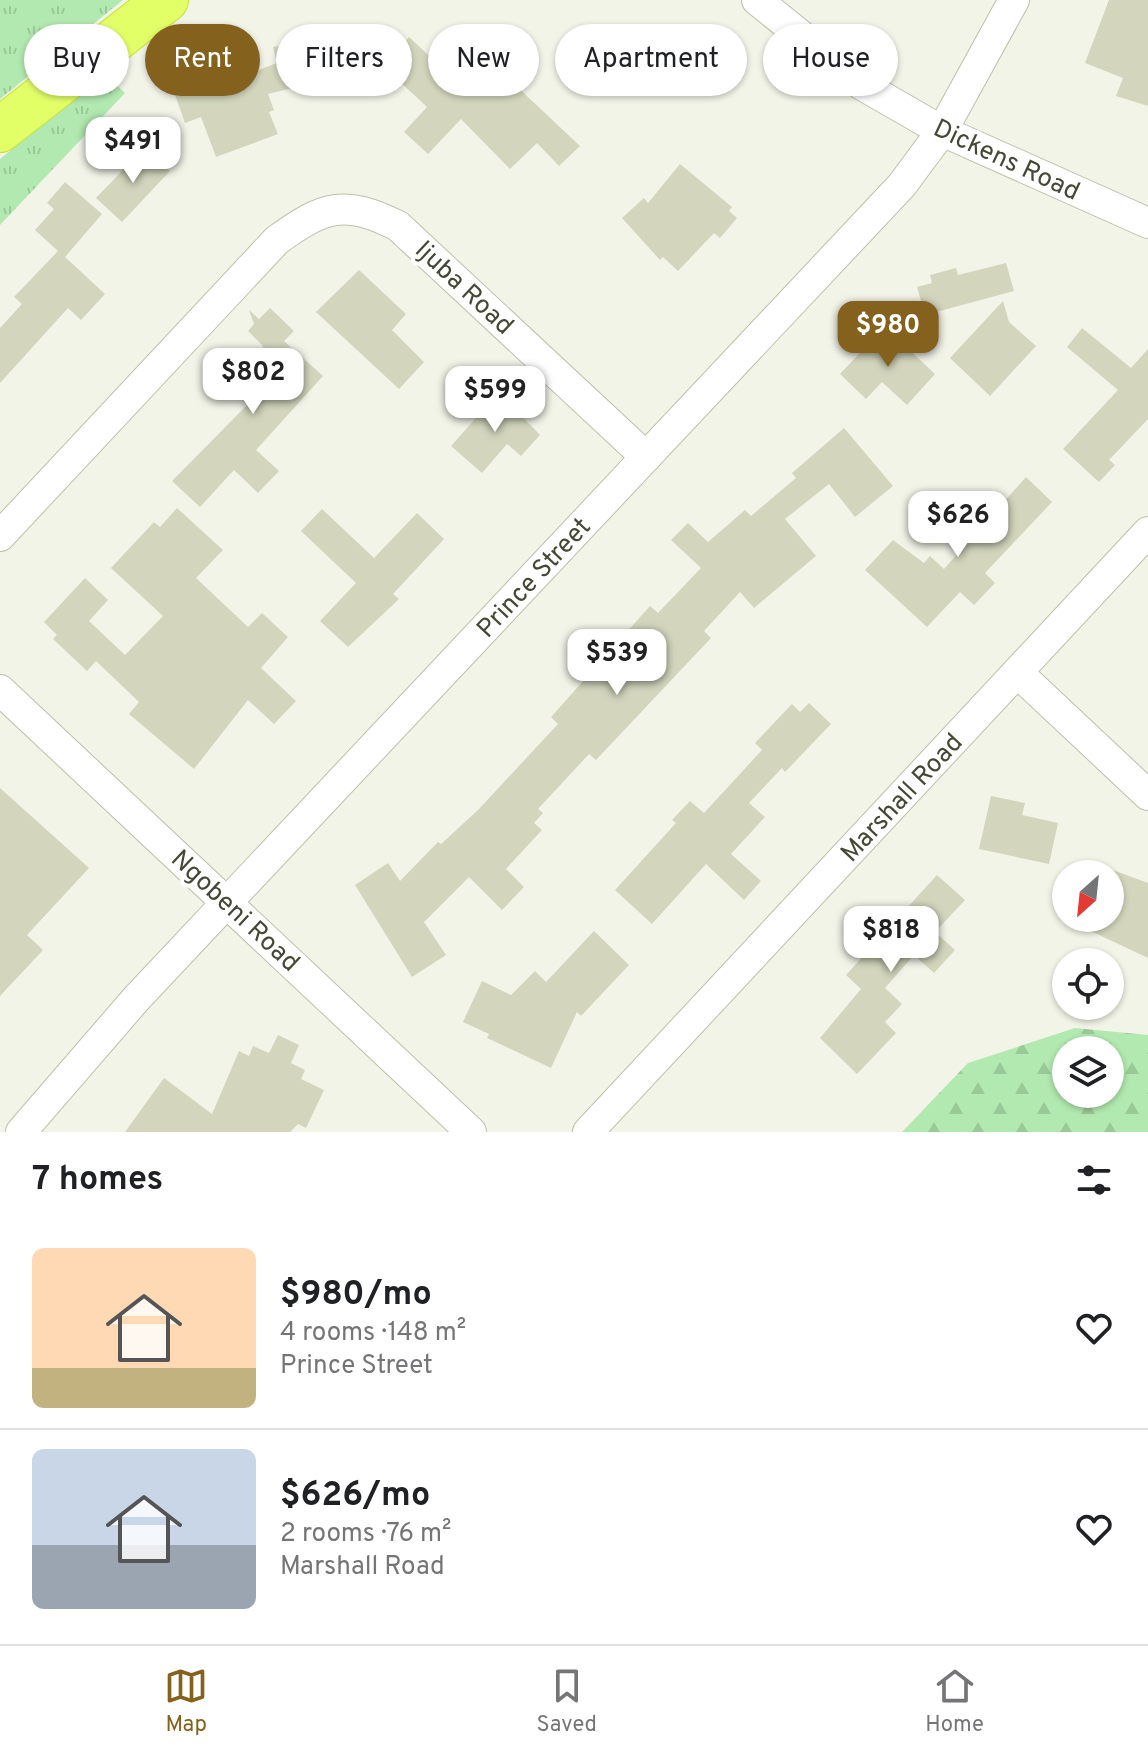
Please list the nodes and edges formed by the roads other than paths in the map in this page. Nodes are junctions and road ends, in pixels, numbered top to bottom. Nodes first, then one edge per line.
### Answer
1 (166, 0) edge
2 (757, 0) edge
3 (1014, 0) edge
4 (0, 130) edge
5 (942, 131) junction
6 (1148, 223) edge
7 (646, 457) junction
8 (1148, 532) edge
9 (0, 536) edge
10 (1018, 673) junction
11 (0, 690) edge
12 (1148, 795) edge
13 (228, 902) junction
14 (21, 1132) edge
15 (471, 1132) edge
16 (588, 1132) edge

1 - 4 highway
2 - 5 street, Dickens Road
3 - 5 street, Prince Street
5 - 6 street, Dickens Road
5 - 7 street, Prince Street
7 - 9 street, Ijuba Road
7 - 13 street, Prince Street
8 - 10 street, Marshall Road
10 - 12 street
10 - 16 street, Marshall Road
11 - 13 street, Ngobeni Road
13 - 14 street, Prince Street
13 - 15 street, Ngobeni Road

